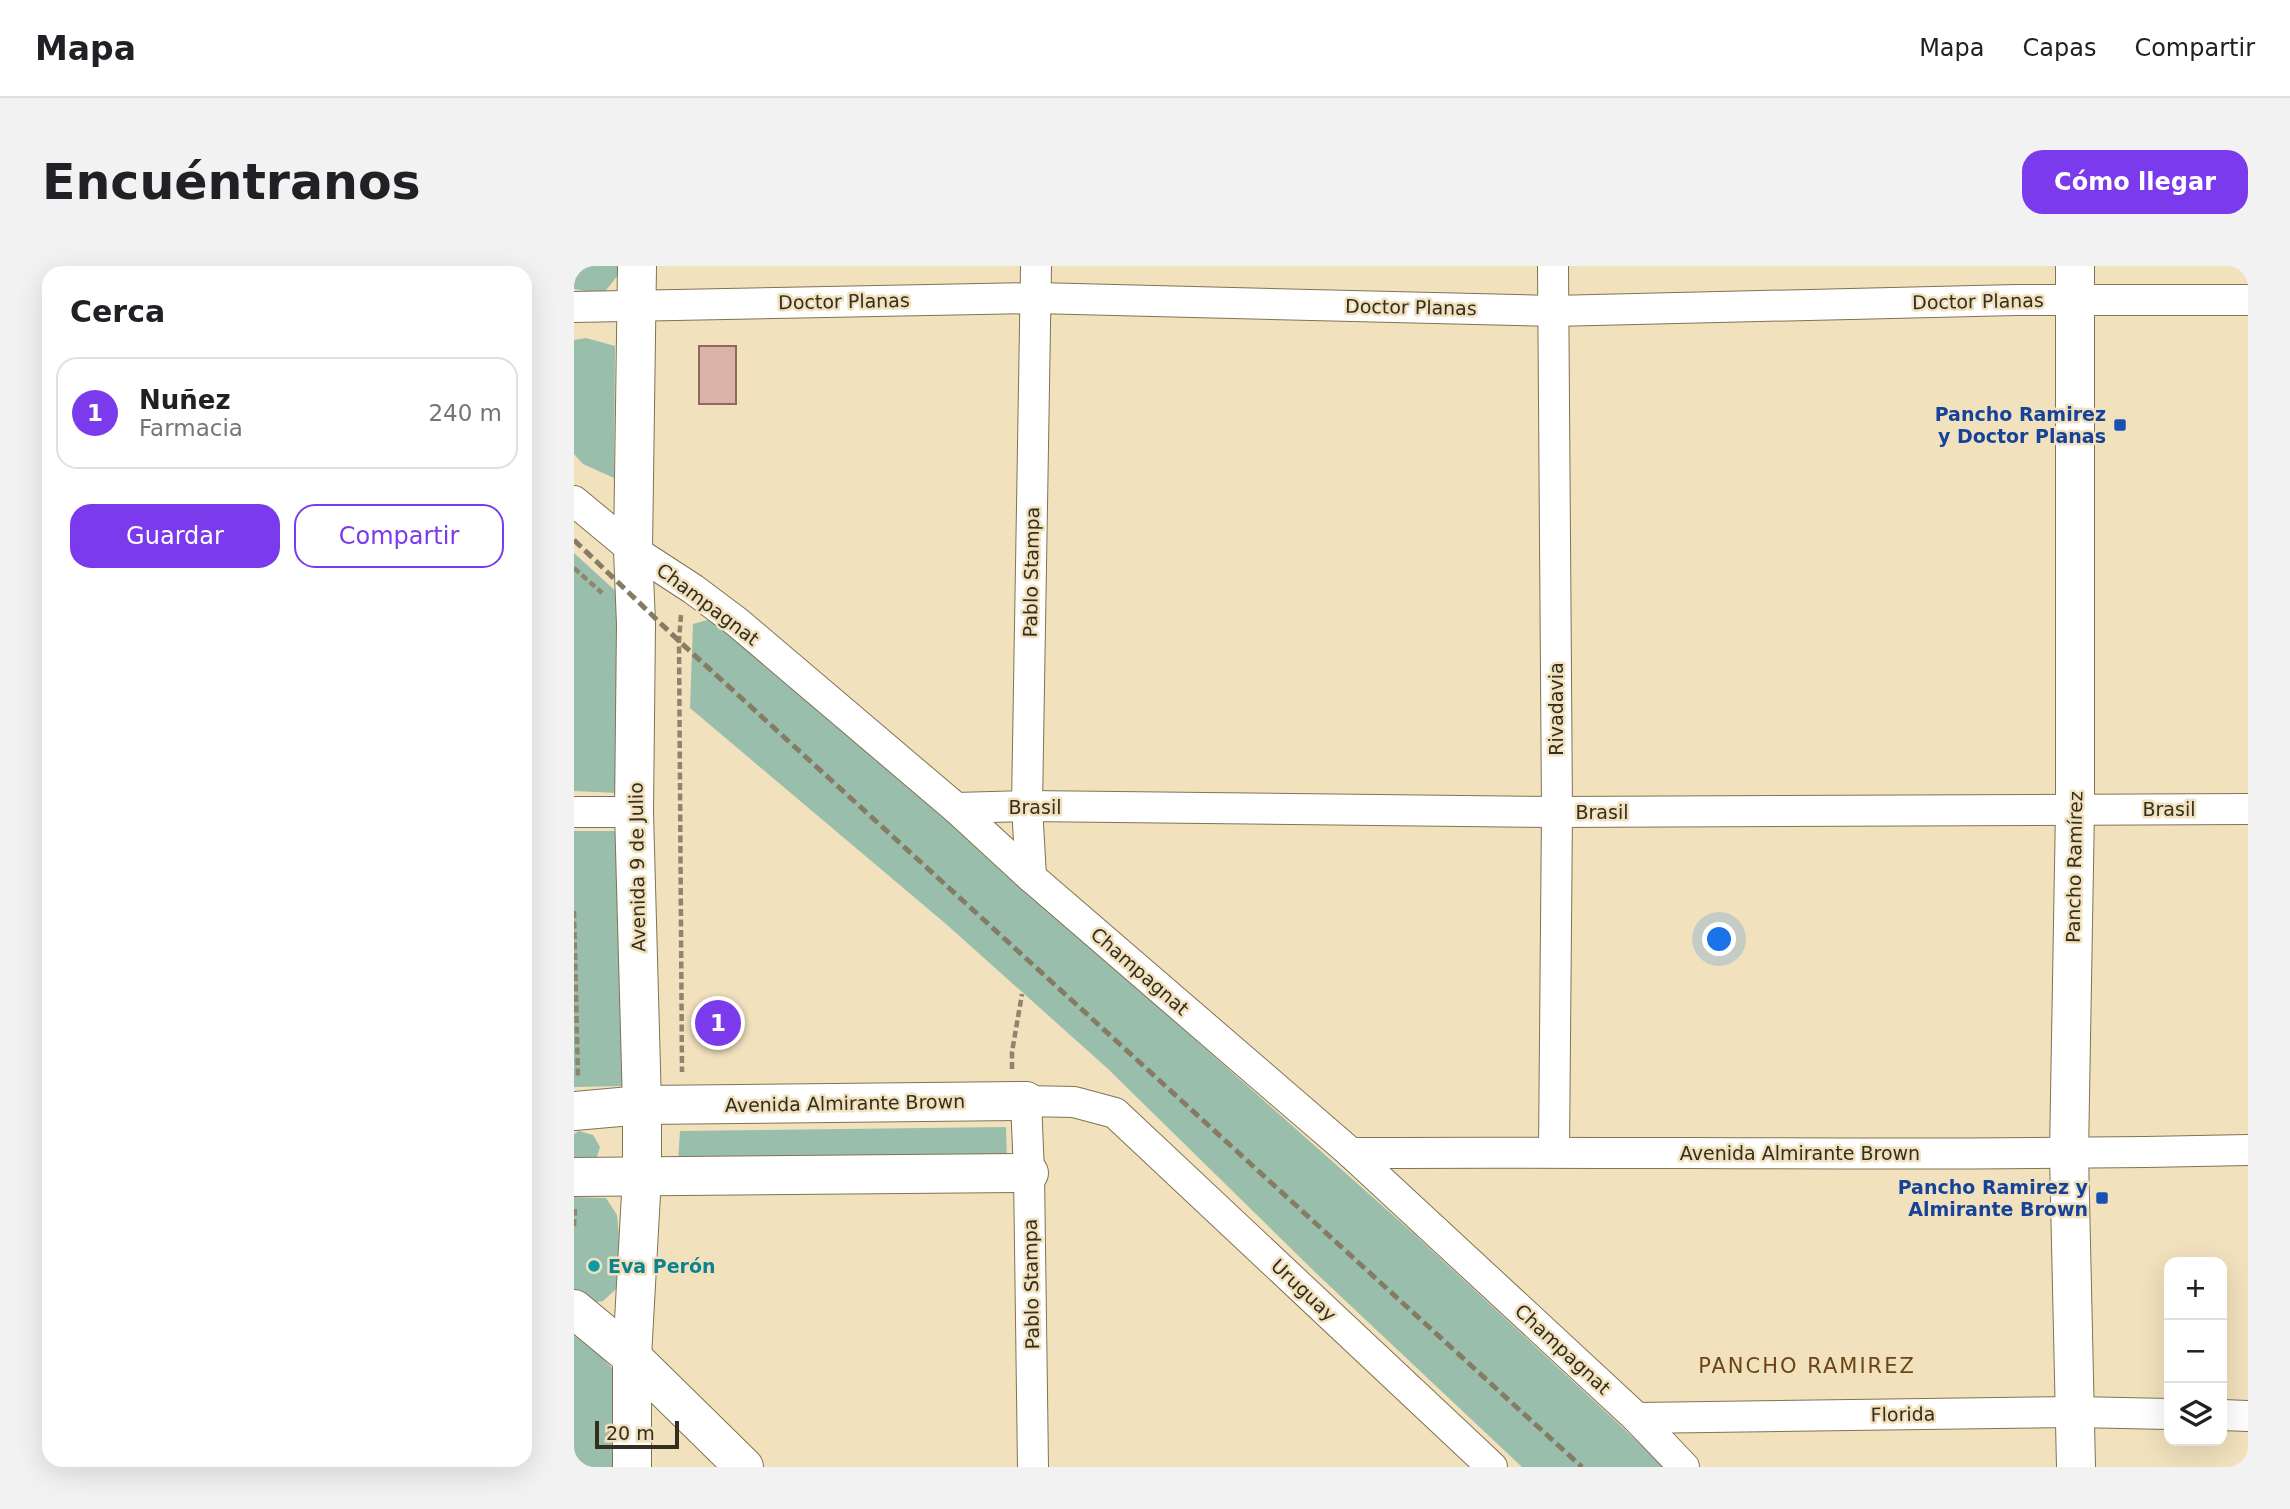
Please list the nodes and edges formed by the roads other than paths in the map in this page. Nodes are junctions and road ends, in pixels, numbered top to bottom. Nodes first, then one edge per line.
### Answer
1 (637, 266) edge
2 (1036, 266) edge
3 (1553, 266) edge
4 (2075, 283) edge
5 (1036, 298) junction
6 (2248, 300) edge
7 (637, 304) junction
8 (574, 307) edge
9 (1553, 310) junction
10 (574, 501) edge
11 (633, 550) junction
12 (1027, 806) junction
13 (956, 808) junction
14 (2075, 808) junction
15 (2248, 808) edge
16 (574, 812) edge
17 (635, 812) junction
18 (1557, 812) junction
19 (1031, 877) junction
20 (1019, 1102) junction
21 (642, 1105) junction
22 (577, 1111) edge
23 (1115, 1113) joint
24 (2248, 1150) edge
25 (1554, 1151) junction
26 (1351, 1153) junction
27 (2069, 1154) junction
28 (1029, 1174) junction
29 (575, 1176) edge
30 (642, 1176) junction
31 (574, 1310) edge
32 (632, 1357) junction
33 (2076, 1412) junction
34 (2164, 1414) edge
35 (2227, 1415) edge
36 (2248, 1416) edge
37 (1637, 1418) junction
38 (632, 1467) edge
39 (744, 1467) edge
40 (1033, 1467) edge
41 (1492, 1467) edge
42 (1684, 1467) edge
43 (2076, 1467) edge

1 - 7 street, Avenida 9 de Julio
2 - 5 street, Pablo Stampa
3 - 9 street, Rivadavia
4 - 6 street, Doctor Planas
4 - 9 street, Doctor Planas
4 - 14 street, Pancho Ramírez
5 - 7 street, Doctor Planas
5 - 9 street, Doctor Planas
5 - 12 street, Pablo Stampa
7 - 8 street, Doctor Planas
7 - 11 street, Avenida 9 de Julio
9 - 18 street, Rivadavia
10 - 11 street, Champagnat
11 - 13 street, Champagnat
11 - 17 street, Avenida 9 de Julio
12 - 13 street, Brasil
12 - 18 street, Brasil
12 - 19 street, Pablo Stampa
13 - 19 street, Champagnat
14 - 15 street, Brasil
14 - 18 street, Brasil
14 - 27 street, Pancho Ramírez
16 - 17 street
17 - 21 street, Avenida 9 de Julio
18 - 25 street, Rivadavia
19 - 26 street, Champagnat
20 - 21 street, Avenida Almirante Brown
20 - 23 street, Avenida Almirante Brown
20 - 28 street, Pablo Stampa
21 - 22 street, Avenida Almirante Brown
21 - 30 street, Avenida 9 de Julio
23 - 41 street, Uruguay
24 - 27 street, Avenida Almirante Brown
25 - 26 street, Avenida Almirante Brown
25 - 27 street, Avenida Almirante Brown
26 - 37 street, Champagnat
27 - 33 street, Pancho Ramírez
28 - 30 street
28 - 40 street, Pablo Stampa
29 - 30 street
30 - 32 street, Avenida 9 de Julio
31 - 32 street
32 - 38 street, Avenida 9 de Julio
32 - 39 street
33 - 34 street, Florida
33 - 37 street, Florida
33 - 43 street, Pancho Ramírez
35 - 36 street
37 - 42 street, Champagnat

